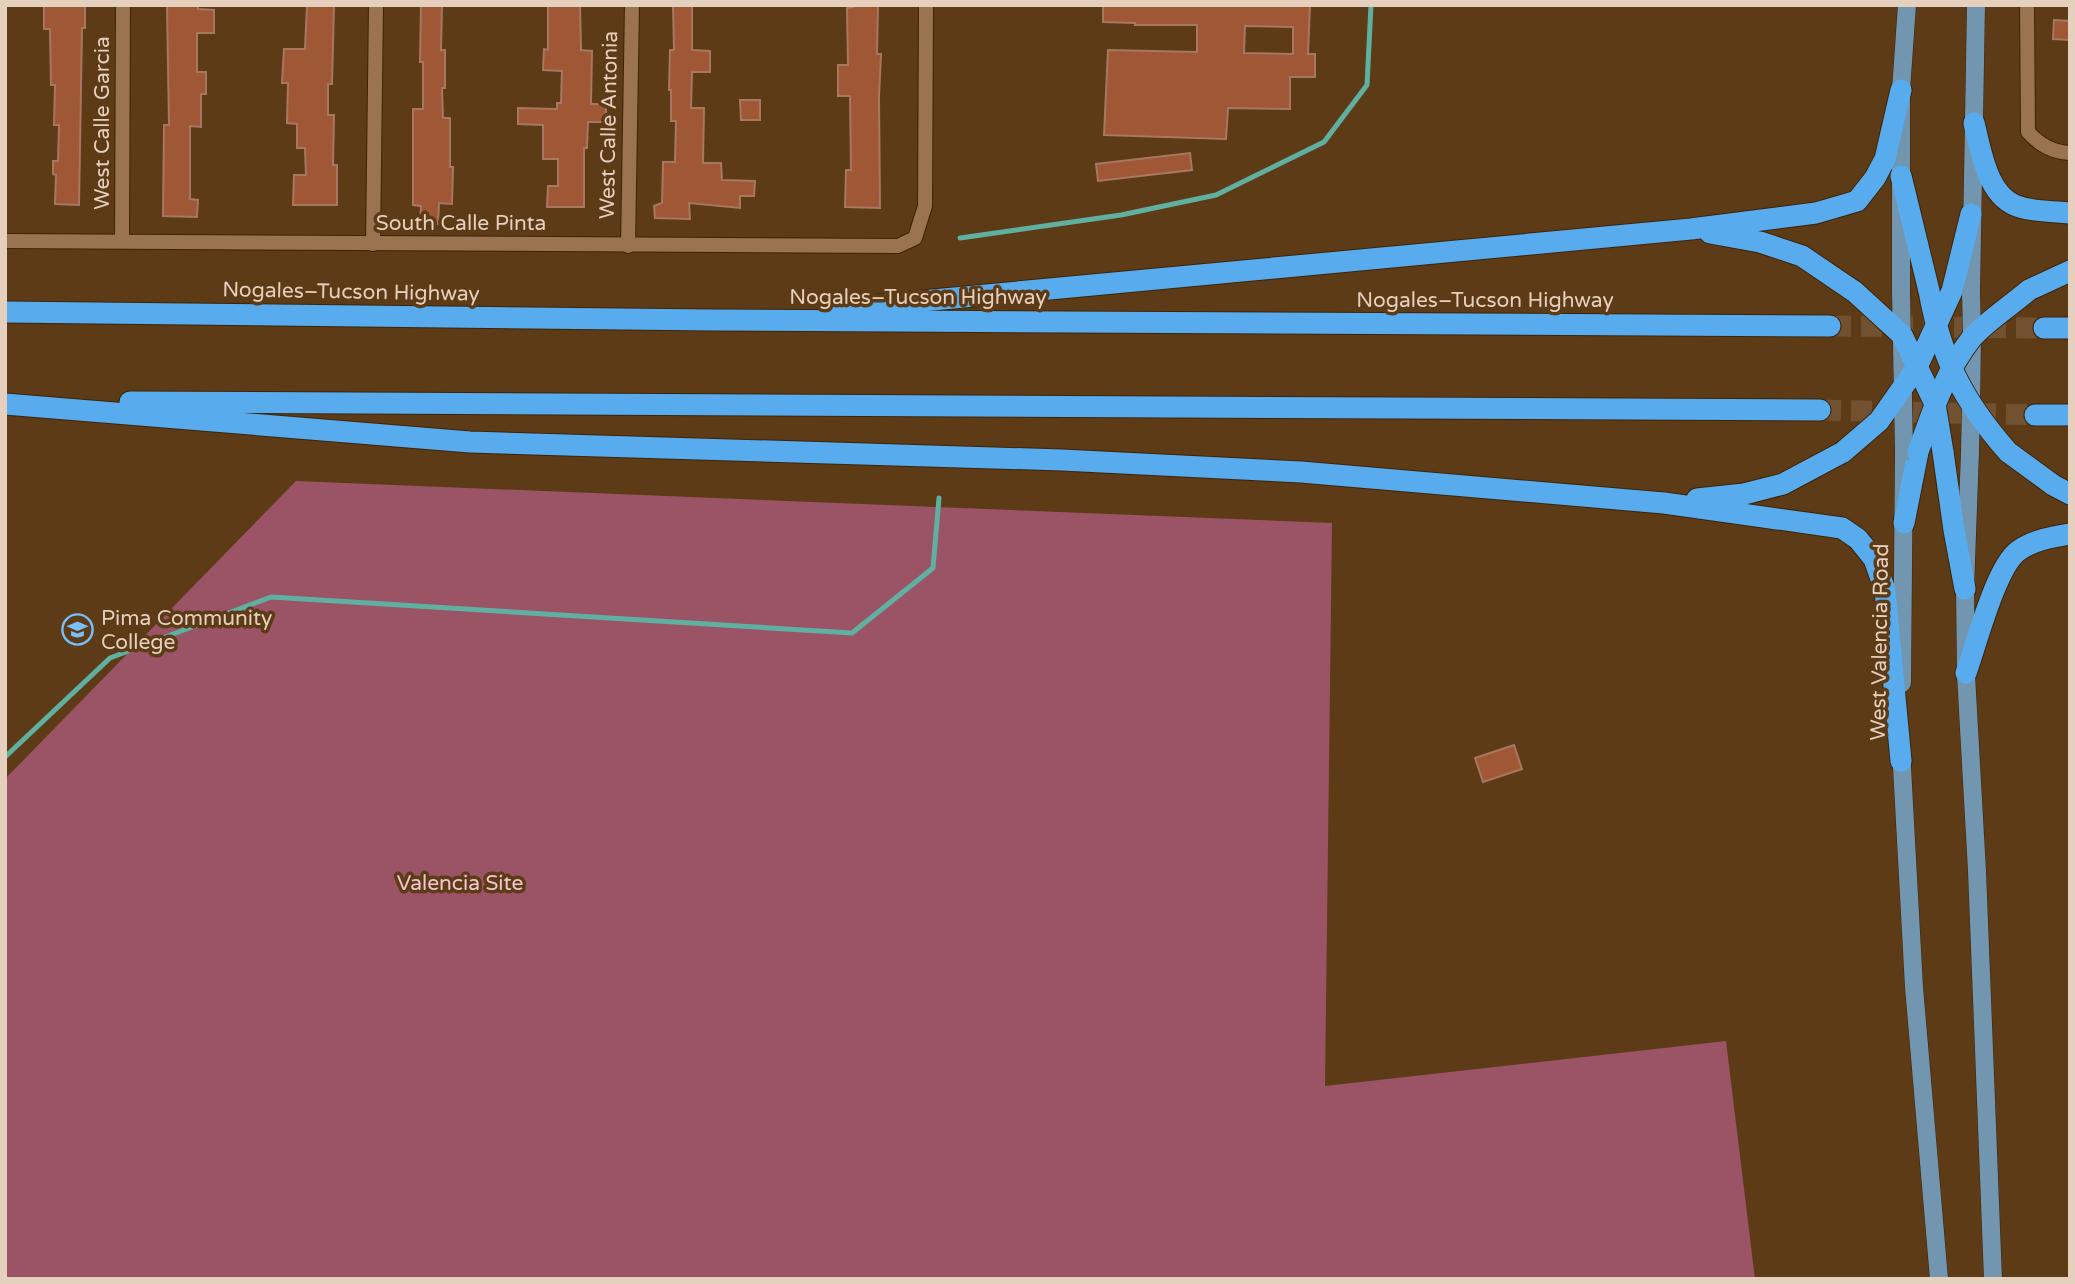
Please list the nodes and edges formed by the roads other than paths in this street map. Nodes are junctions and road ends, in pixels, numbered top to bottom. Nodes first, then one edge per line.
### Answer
1 (123, 5) edge
2 (376, 5) edge
3 (632, 5) edge
4 (926, 5) edge
5 (1907, 5) edge
6 (1976, 5) edge
7 (2027, 5) edge
8 (1901, 90) junction
9 (1974, 123) junction
10 (2070, 153) edge
11 (1900, 176) junction
12 (2070, 213) edge
13 (1971, 214) joint
14 (1691, 229) junction
15 (5, 241) edge
16 (122, 241) junction
17 (373, 244) junction
18 (628, 246) junction
19 (2070, 271) edge
20 (1962, 291) junction
21 (5, 312) edge
22 (713, 320) junction
23 (1830, 326) tunnel mouth
24 (1936, 327) junction
25 (2045, 328) tunnel mouth
26 (2070, 328) edge
27 (1902, 335) junction
28 (1972, 337) junction
29 (1917, 367) junction
30 (1951, 369) junction
31 (1903, 389) junction
32 (5, 403) edge
33 (1935, 404) junction
34 (1971, 406) junction
35 (1820, 410) tunnel mouth
36 (2035, 415) tunnel mouth
37 (2070, 415) edge
38 (1911, 452) junction
39 (2070, 494) edge
40 (1664, 503) junction
41 (1903, 523) joint
42 (2070, 534) edge
43 (1965, 589) junction
44 (1966, 673) junction
45 (1901, 761) junction
46 (1939, 1279) edge
47 (1993, 1279) edge

1 - 16 street, West Calle Garcia
2 - 17 street
3 - 18 street, West Calle Antonia
4 - 18 street, South Calle Pinta
5 - 8 main road
6 - 9 main road
7 - 10 street
8 - 11 main road
8 - 14 highway
9 - 12 highway
9 - 13 main road
11 - 24 highway, bridge
11 - 27 main road, bridge
13 - 20 highway
14 - 22 highway
14 - 27 highway, bridge
15 - 16 street, South Calle Pinta
16 - 17 street, South Calle Pinta
17 - 18 street, South Calle Pinta
19 - 28 highway, bridge
20 - 24 highway, bridge
20 - 28 main road, bridge
21 - 22 highway, Nogales–Tucson Highway
22 - 23 highway, Nogales–Tucson Highway
24 - 29 highway, bridge
24 - 30 highway, bridge
25 - 26 highway
27 - 29 highway, bridge
27 - 31 main road, bridge
28 - 30 highway, bridge
28 - 34 main road, bridge
29 - 31 highway, bridge
29 - 33 highway, bridge
30 - 33 highway, bridge
30 - 34 highway, bridge
31 - 38 main road, bridge
31 - 40 highway, bridge
32 - 35 highway
32 - 40 highway
33 - 38 highway, bridge
33 - 43 highway, bridge
34 - 39 highway, bridge
34 - 43 main road, bridge
36 - 37 highway
38 - 41 highway
40 - 45 highway
41 - 45 main road, West Valencia Road
42 - 44 highway
43 - 44 main road
44 - 47 main road
45 - 46 main road, West Valencia Road

